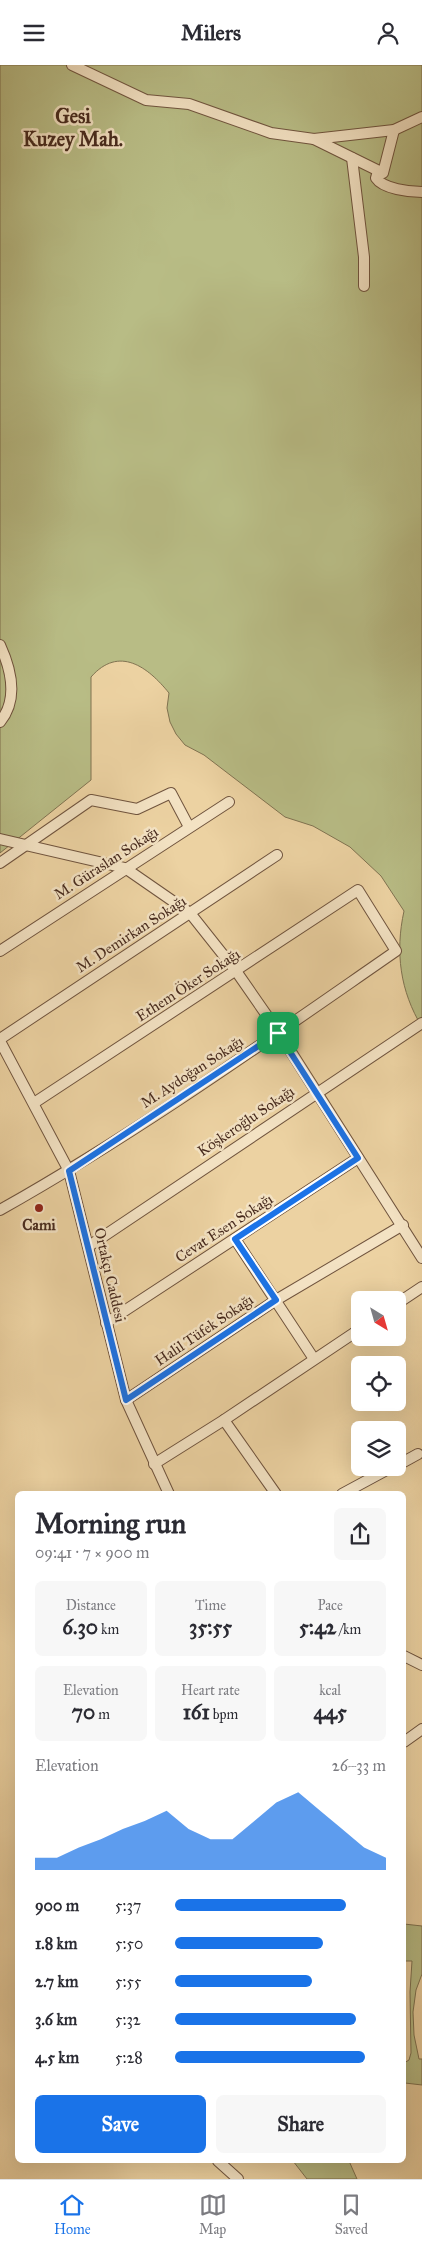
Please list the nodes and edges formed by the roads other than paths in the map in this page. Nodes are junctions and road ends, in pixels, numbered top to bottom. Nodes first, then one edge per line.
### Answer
1 (72, 65) edge
2 (422, 117) edge
3 (394, 130) junction
4 (314, 139) junction
5 (352, 158) junction
6 (378, 171) junction
7 (422, 192) edge
8 (364, 286) dead end
9 (0, 645) edge
10 (0, 722) edge
11 (229, 802) dead end
12 (189, 827) junction
13 (0, 839) edge
14 (24, 846) junction
15 (277, 855) dead end
16 (0, 863) edge
17 (125, 868) junction
18 (190, 913) junction
19 (0, 951) edge
20 (396, 951) joint
21 (236, 971) junction
22 (422, 1023) edge
23 (278, 1033) junction
24 (0, 1040) edge
25 (316, 1092) junction
26 (34, 1103) junction
27 (358, 1158) junction
28 (69, 1171) junction
29 (0, 1210) edge
30 (403, 1225) junction
31 (235, 1239) junction
32 (89, 1246) junction
33 (422, 1257) edge
34 (422, 1287) edge
35 (406, 1298) edge
36 (276, 1300) junction
37 (106, 1323) junction
38 (351, 1335) edge
39 (314, 1359) junction
40 (126, 1400) junction
41 (224, 1421) junction
42 (418, 1454) dead end
43 (406, 1461) edge
44 (154, 1464) junction
45 (375, 1476) edge
46 (168, 1491) edge
47 (274, 1491) edge
48 (348, 1491) edge
49 (406, 1657) edge
50 (422, 1665) edge
51 (422, 1729) edge
52 (406, 1741) edge
53 (220, 2163) edge
54 (238, 2179) edge

1 - 4 street
2 - 3 street
3 - 4 street
3 - 6 street
4 - 5 street
5 - 6 street
5 - 8 street
6 - 7 street
9 - 10 street
11 - 12 street, M. Güraslan Sokağı
12 - 14 street
12 - 17 street, M. Güraslan Sokağı
13 - 14 street
14 - 16 street
14 - 17 street
15 - 18 street, M. Demirkan Sokağı
17 - 18 street
17 - 19 street, M. Güraslan Sokağı
18 - 21 street
18 - 24 street, M. Demirkan Sokağı
20 - 21 street, Ethem Öker Sokağı
20 - 23 street, M. Aydoğan Sokağı
21 - 23 street
21 - 26 street, Ethem Öker Sokağı
22 - 25 street, Köşkeroğlu Sokağı
23 - 25 street
23 - 28 street, M. Aydoğan Sokağı
24 - 26 street, Ortakçı Caddesi
25 - 27 street
25 - 32 street, Köşkeroğlu Sokağı
26 - 28 street, Ortakçı Caddesi
27 - 30 street
27 - 31 street, Cevat Esen Sokağı
28 - 29 street, M. Aydoğan Sokağı
28 - 32 street, Ortakçı Caddesi
30 - 33 street
30 - 36 street, Halil Tüfek Sokağı
31 - 36 street
31 - 37 street, Cevat Esen Sokağı
32 - 37 street, Ortakçı Caddesi
34 - 35 street
36 - 39 street
36 - 40 street, Halil Tüfek Sokağı
37 - 40 street, Ortakçı Caddesi
38 - 39 street
39 - 41 street
40 - 44 street, Ortakçı Caddesi
41 - 44 street
41 - 47 street
42 - 43 street
44 - 46 street, Ortakçı Caddesi
45 - 48 street
49 - 50 street
51 - 52 street
53 - 54 street

